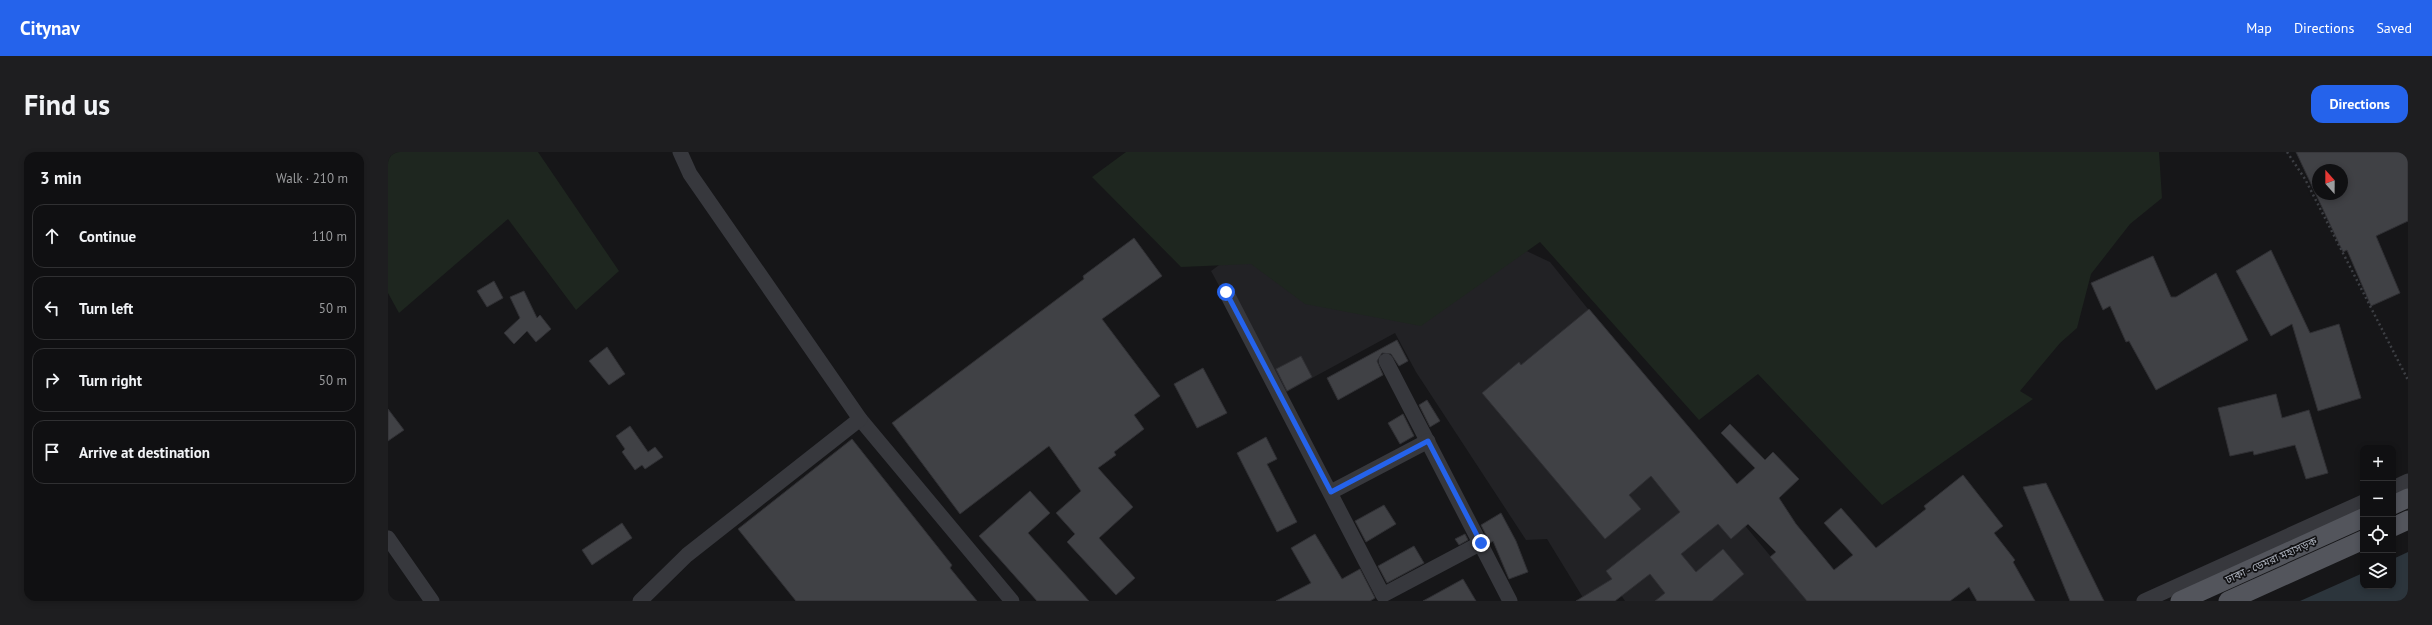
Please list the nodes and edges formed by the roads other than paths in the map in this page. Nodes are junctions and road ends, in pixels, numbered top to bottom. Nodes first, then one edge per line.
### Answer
1 (680, 152) edge
2 (1226, 292) dead end
3 (1386, 361) dead end
4 (860, 419) junction
5 (1428, 441) junction
6 (2408, 481) edge
7 (2396, 487) edge
8 (1331, 492) junction
9 (2408, 498) edge
10 (2360, 503) edge
11 (2396, 504) edge
12 (2360, 519) edge
13 (2408, 520) edge
14 (2396, 525) edge
15 (388, 538) edge
16 (2360, 541) edge
17 (1481, 543) junction
18 (1380, 599) edge
19 (432, 601) edge
20 (640, 601) edge
21 (1012, 601) edge
22 (1510, 601) edge
23 (2144, 601) edge
24 (2180, 601) edge
25 (2228, 601) edge

1 - 4 street
2 - 8 street
3 - 5 street
4 - 20 street
4 - 21 street
5 - 8 street
5 - 17 street
6 - 7 street
8 - 18 street
9 - 11 main road
10 - 23 street
12 - 24 main road, ঢাকা - ডেমরা মহাসড়ক
13 - 14 main road
15 - 19 street
16 - 25 main road, ঢাকা - ডেমরা মহাসড়ক
17 - 18 street
17 - 22 street

